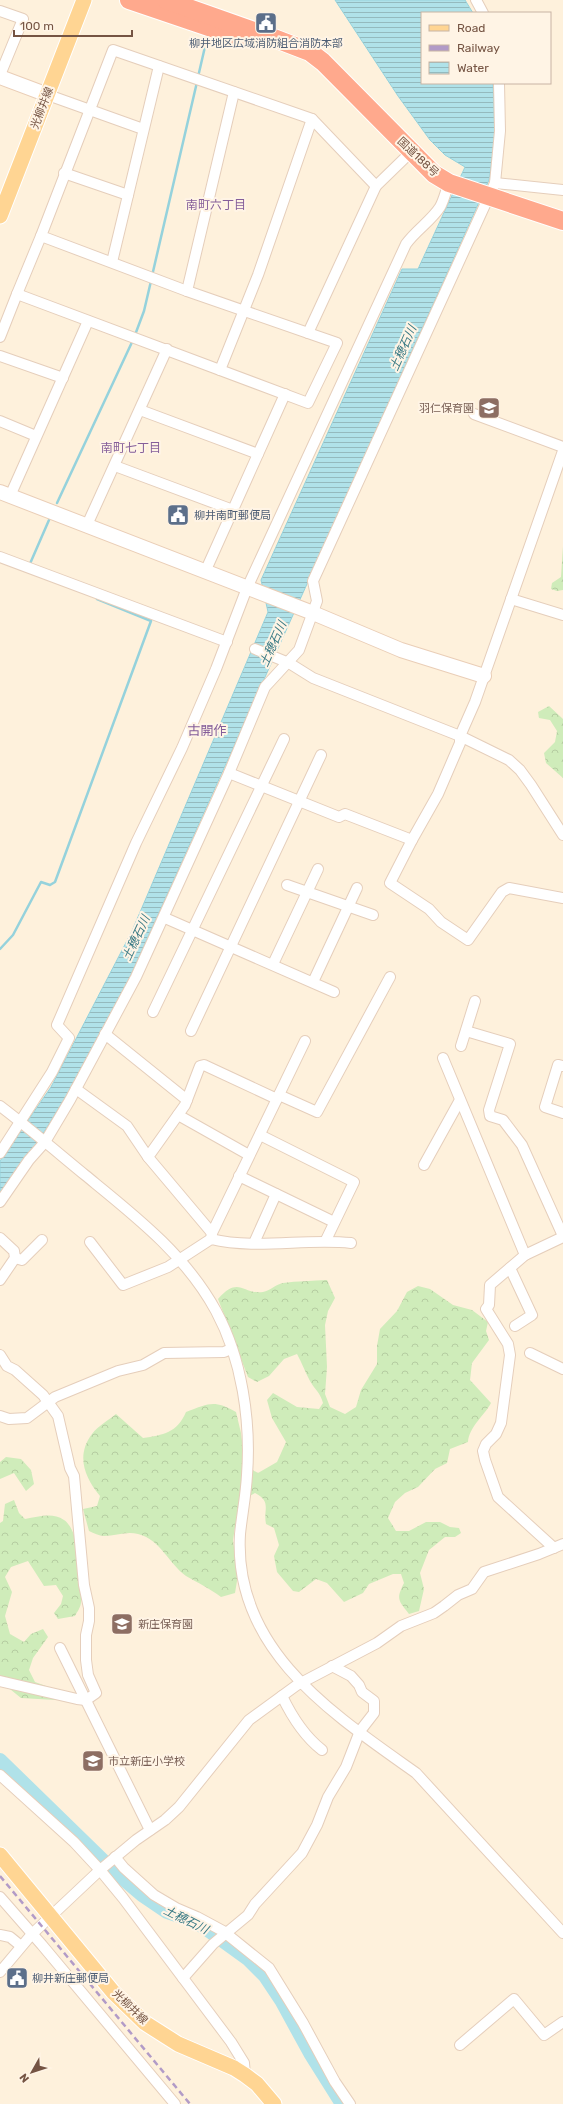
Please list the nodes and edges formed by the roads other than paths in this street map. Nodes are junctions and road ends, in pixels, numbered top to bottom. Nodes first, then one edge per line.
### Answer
1 (84, 0) edge
2 (129, 0) edge
3 (166, 0) edge
4 (476, 0) edge
5 (0, 11) edge
6 (482, 12) edge
7 (159, 66) junction
8 (0, 76) edge
9 (338, 77) junction
10 (499, 84) edge
11 (234, 92) junction
12 (48, 94) junction
13 (90, 108) junction
14 (312, 119) junction
15 (143, 128) junction
16 (412, 152) junction
17 (64, 173) junction
18 (451, 183) junction
19 (376, 186) junction
20 (563, 190) edge
21 (490, 191) junction
22 (128, 195) junction
23 (0, 216) edge
24 (563, 221) edge
25 (41, 236) junction
26 (112, 262) junction
27 (187, 291) junction
28 (17, 294) junction
29 (244, 310) junction
30 (88, 321) junction
31 (308, 333) junction
32 (0, 337) edge
33 (167, 349) junction
34 (0, 356) edge
35 (220, 370) junction
36 (63, 378) junction
37 (285, 394) junction
38 (140, 410) junction
39 (474, 414) dead end
40 (0, 422) edge
41 (36, 436) junction
42 (563, 447) edge
43 (563, 450) edge
44 (258, 454) junction
45 (114, 466) junction
46 (5, 494) edge
47 (233, 510) junction
48 (87, 525) junction
49 (0, 557) edge
50 (205, 572) junction
51 (253, 591) junction
52 (511, 599) junction
53 (313, 613) junction
54 (563, 615) edge
55 (226, 642) junction
56 (255, 649) dead end
57 (289, 663) junction
58 (484, 676) junction
59 (460, 736) junction
60 (284, 739) dead end
61 (321, 755) dead end
62 (229, 773) junction
63 (261, 787) junction
64 (300, 802) junction
65 (563, 836) edge
66 (412, 840) junction
67 (318, 869) dead end
68 (287, 885) dead end
69 (356, 888) dead end
70 (308, 892) junction
71 (563, 898) edge
72 (349, 906) junction
73 (373, 915) dead end
74 (165, 918) junction
75 (192, 929) junction
76 (231, 946) junction
77 (273, 964) junction
78 (390, 977) dead end
79 (313, 982) junction
80 (334, 992) dead end
81 (475, 1001) dead end
82 (153, 1012) dead end
83 (191, 1031) dead end
84 (466, 1031) junction
85 (105, 1034) junction
86 (305, 1041) dead end
87 (461, 1046) dead end
88 (443, 1058) dead end
89 (563, 1066) edge
90 (76, 1089) junction
91 (278, 1097) junction
92 (188, 1100) junction
93 (460, 1100) junction
94 (0, 1106) edge
95 (563, 1113) edge
96 (178, 1115) junction
97 (21, 1123) junction
98 (260, 1135) junction
99 (44, 1141) junction
100 (0, 1153) edge
101 (249, 1155) junction
102 (148, 1157) junction
103 (424, 1165) dead end
104 (239, 1176) junction
105 (276, 1194) junction
106 (0, 1202) edge
107 (334, 1222) junction
108 (211, 1236) junction
109 (563, 1237) edge
110 (0, 1238) edge
111 (42, 1240) dead end
112 (326, 1240) junction
113 (90, 1242) dead end
114 (254, 1243) junction
115 (351, 1243) dead end
116 (526, 1255) junction
117 (15, 1258) junction
118 (180, 1261) junction
119 (510, 1268) junction
120 (0, 1280) edge
121 (515, 1326) dead end
122 (231, 1349) junction
123 (530, 1354) dead end
124 (0, 1355) edge
125 (563, 1369) edge
126 (49, 1401) junction
127 (0, 1416) edge
128 (558, 1546) edge
129 (60, 1648) dead end
130 (332, 1666) junction
131 (0, 1681) edge
132 (301, 1683) junction
133 (282, 1696) junction
134 (86, 1700) junction
135 (360, 1731) junction
136 (322, 1750) dead end
137 (0, 1775) edge
138 (150, 1830) junction
139 (0, 1855) edge
140 (113, 1859) junction
141 (101, 1870) junction
142 (0, 1897) edge
143 (52, 1916) junction
144 (563, 1933) edge
145 (32, 1934) junction
146 (225, 1934) junction
147 (0, 1935) edge
148 (21, 1946) junction
149 (0, 1972) edge
150 (183, 1978) junction
151 (563, 2022) edge
152 (460, 2044) dead end
153 (245, 2075) junction
154 (175, 2104) edge
155 (274, 2104) edge
156 (350, 2104) edge

1 - 12 main road, 光柳井線
2 - 9 highway, 国道188号
3 - 9 highway, 国道188号
4 - 6 street
5 - 8 street
7 - 11 street
7 - 13 street
7 - 15 street
8 - 12 street
9 - 16 highway, 国道188号
10 - 21 street
11 - 14 street
11 - 27 street
12 - 13 street
12 - 23 main road, 光柳井線
13 - 15 street
13 - 17 street
14 - 19 street
14 - 29 street
15 - 22 street
16 - 18 highway, 国道188号
16 - 19 street
17 - 22 street
17 - 25 street
18 - 21 highway, 国道188号
18 - 51 street
19 - 31 street
20 - 21 street
21 - 24 highway, 国道188号
21 - 53 street
22 - 26 street
25 - 26 street
25 - 28 street
26 - 27 street
27 - 29 street
28 - 30 street
28 - 32 street
29 - 31 street
29 - 35 street
30 - 33 street
30 - 36 street
31 - 37 street
33 - 35 street
33 - 38 street
34 - 36 street
35 - 37 street
36 - 41 street
37 - 44 street
38 - 44 street
38 - 45 street
39 - 42 street
40 - 41 street
41 - 46 street
43 - 52 street
44 - 47 street
45 - 47 street
45 - 48 street
46 - 48 street
47 - 50 street
48 - 50 street
49 - 55 street
50 - 51 street
51 - 53 street
51 - 55 street
52 - 54 street
52 - 58 street
53 - 57 street
53 - 58 street
55 - 97 street
56 - 57 street
57 - 59 street
57 - 62 street
58 - 59 street
59 - 65 street
59 - 66 street
60 - 63 street
61 - 64 street
62 - 63 street
62 - 74 street
63 - 64 street
63 - 75 street
64 - 66 street
64 - 76 street
66 - 71 street
67 - 70 street
68 - 70 street
69 - 72 street
70 - 72 street
70 - 77 street
72 - 73 street
72 - 79 street
74 - 75 street
74 - 85 street
75 - 76 street
75 - 82 street
76 - 77 street
76 - 83 street
77 - 79 street
78 - 91 street
79 - 80 street
81 - 84 street
84 - 87 street
84 - 109 street
85 - 90 street
85 - 92 street
86 - 91 street
88 - 93 street
89 - 95 street
90 - 99 street
90 - 102 street
91 - 92 street
91 - 98 street
92 - 96 street
93 - 103 street
93 - 116 street
94 - 97 street
96 - 101 street
96 - 102 street
97 - 99 street
97 - 100 street
98 - 101 street
98 - 107 street
99 - 106 street
99 - 118 street
101 - 104 street
102 - 108 street
104 - 105 street
104 - 108 street
105 - 107 street
105 - 114 street
107 - 112 street
108 - 114 street
108 - 118 street
109 - 116 street
110 - 117 street
111 - 117 street
112 - 114 street
112 - 115 street
113 - 118 street
116 - 119 street
117 - 120 street
118 - 122 street
119 - 121 street
119 - 128 street
122 - 126 street
122 - 132 street
123 - 125 street
124 - 126 street
126 - 127 street
126 - 134 street
128 - 130 street
129 - 134 street
130 - 132 street
130 - 135 street
131 - 134 street
132 - 133 street
132 - 135 street
133 - 136 street
133 - 138 street
134 - 138 street
135 - 144 street
135 - 146 street
137 - 141 street
138 - 140 street
139 - 143 main road, 光柳井線
140 - 141 street
140 - 146 street
141 - 143 street
141 - 150 street
142 - 145 street
143 - 145 street
143 - 153 main road, 光柳井線
145 - 148 street
145 - 154 street
146 - 150 street
146 - 156 street
147 - 148 street
148 - 149 street
150 - 153 street
151 - 152 street
153 - 155 main road, 光柳井線

